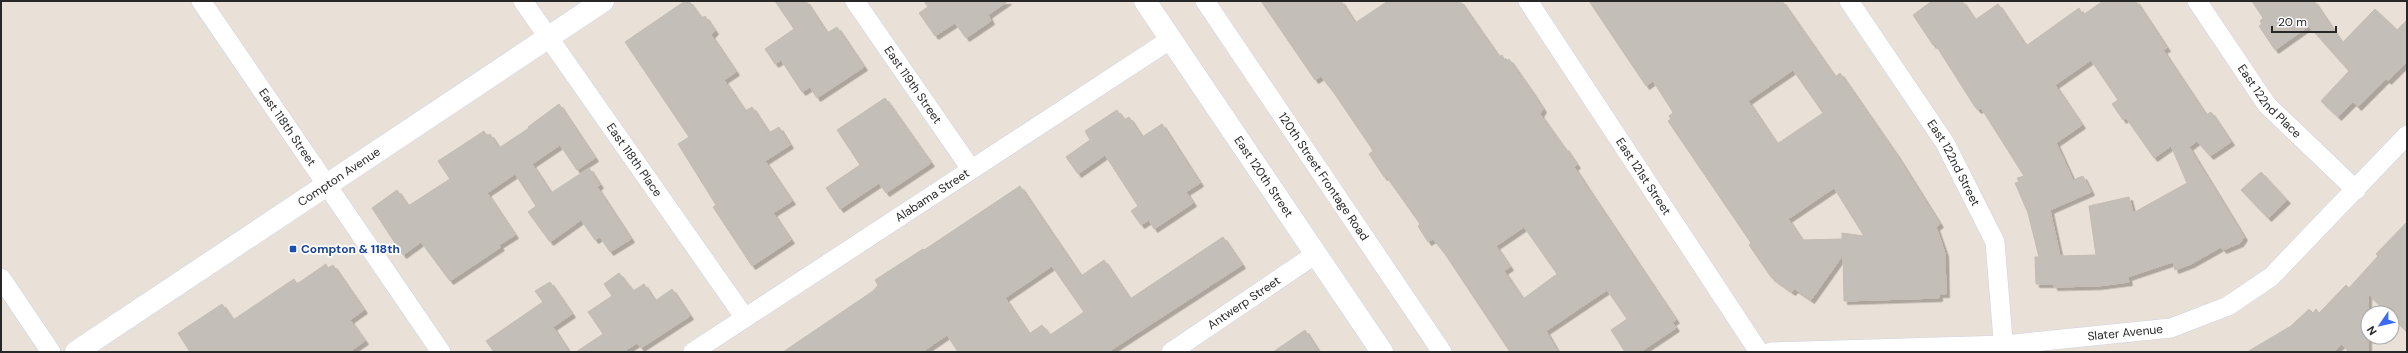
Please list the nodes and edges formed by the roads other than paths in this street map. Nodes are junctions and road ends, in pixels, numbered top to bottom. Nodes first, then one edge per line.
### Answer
1 (201, 1) edge
2 (523, 1) edge
3 (603, 1) edge
4 (855, 1) edge
5 (1145, 1) edge
6 (1205, 1) edge
7 (1528, 1) edge
8 (1849, 1) edge
9 (2196, 1) edge
10 (548, 38) junction
11 (1171, 39) junction
12 (2407, 135) edge
13 (970, 169) junction
14 (327, 185) junction
15 (2356, 190) junction
16 (1316, 254) junction
17 (1, 278) edge
18 (745, 318) junction
19 (2004, 349) edge
20 (51, 352) edge
21 (76, 352) edge
22 (441, 352) edge
23 (693, 352) edge
24 (1171, 352) edge
25 (1382, 352) edge
26 (1442, 352) edge
27 (1759, 352) edge
28 (1771, 352) edge

1 - 14 street, East 118th Street
2 - 10 street, East 118th Place
3 - 10 main road, Compton Avenue
4 - 13 street, East 119th Street
5 - 11 main road, East 120th Street
6 - 26 street, 120th Street Frontage Road
7 - 27 street, East 121st Street
8 - 19 street, East 122nd Street
9 - 15 street, East 122nd Place
10 - 14 main road, Compton Avenue
10 - 18 street, East 118th Place
11 - 13 street, Alabama Street
11 - 16 main road, East 120th Street
12 - 15 street, Slater Avenue
13 - 18 street, Alabama Street
14 - 21 main road, Compton Avenue
14 - 22 street, East 118th Street
15 - 19 street, Slater Avenue
16 - 24 street, Antwerp Street
16 - 25 main road, East 120th Street
17 - 20 street
18 - 23 street, Alabama Street
19 - 28 street, Slater Avenue

